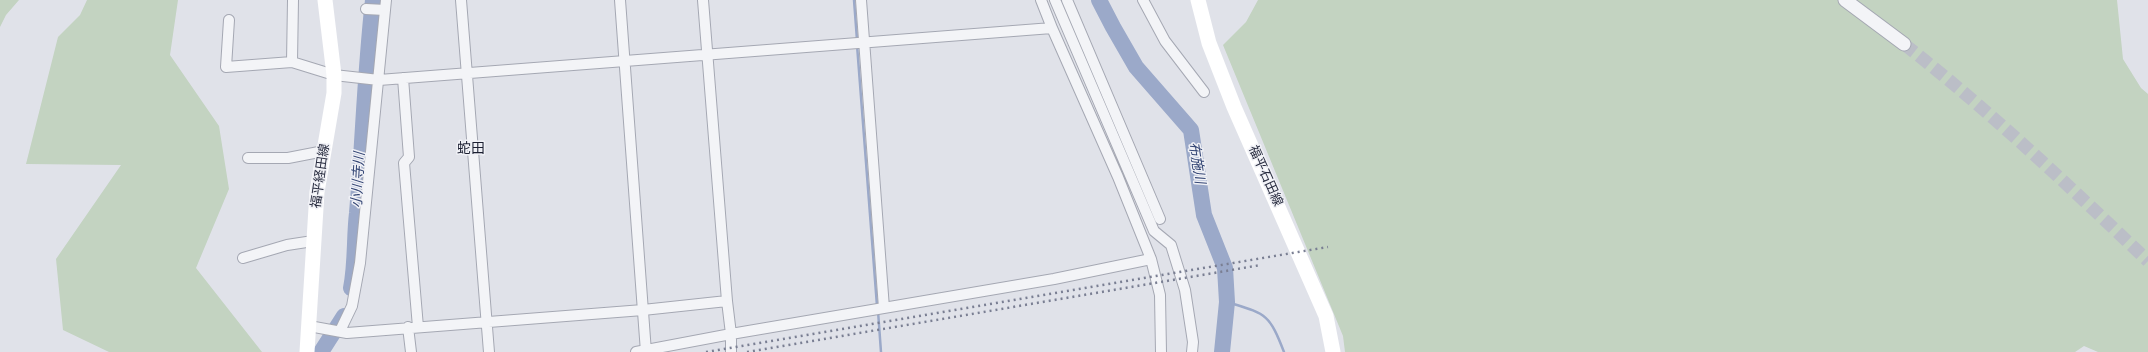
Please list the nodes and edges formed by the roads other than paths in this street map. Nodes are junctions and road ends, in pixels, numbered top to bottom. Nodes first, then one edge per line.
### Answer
1 (293, 0) edge
2 (325, 0) edge
3 (461, 0) edge
4 (620, 0) edge
5 (703, 0) edge
6 (861, 0) edge
7 (1041, 0) edge
8 (1055, 0) edge
9 (1067, 0) edge
10 (1143, 0) edge
11 (1198, 0) edge
12 (1845, 0) edge
13 (386, 5) edge
14 (366, 9) dead end
15 (229, 20) dead end
16 (1052, 28) junction
17 (864, 43) junction
18 (1904, 44) tunnel mouth
19 (707, 55) junction
20 (292, 62) junction
21 (626, 62) junction
22 (467, 72) junction
23 (334, 75) junction
24 (403, 78) junction
25 (379, 80) junction
26 (1204, 92) dead end
27 (324, 151) junction
28 (248, 158) dead end
29 (1160, 219) dead end
30 (313, 241) junction
31 (243, 258) dead end
32 (1151, 260) junction
33 (727, 301) junction
34 (884, 308) junction
35 (643, 310) junction
36 (486, 321) junction
37 (413, 327) junction
38 (309, 331) junction
39 (340, 331) junction
40 (731, 334) junction
41 (643, 351) edge
42 (307, 352) edge
43 (411, 352) edge
44 (489, 352) edge
45 (731, 352) edge
46 (1161, 352) edge
47 (1192, 352) edge
48 (1333, 352) edge

1 - 20 street
2 - 23 main road, 福平経田線
3 - 22 street
4 - 21 street
5 - 19 street
6 - 17 street
7 - 16 street
8 - 47 street
9 - 29 street
10 - 26 street
11 - 48 main road, 福平石田線
12 - 18 street
13 - 14 street
13 - 25 street
15 - 20 street
16 - 17 street
16 - 32 street
17 - 19 street
17 - 34 street
19 - 21 street
19 - 33 street
20 - 23 street
21 - 22 street
21 - 35 street
22 - 24 street
22 - 36 street
23 - 25 street
23 - 27 main road, 福平経田線
24 - 25 street
24 - 37 street
25 - 39 street
27 - 28 street
27 - 30 main road, 福平経田線
30 - 31 street
30 - 38 main road, 福平経田線
32 - 34 street
32 - 46 street
33 - 35 street
33 - 40 street
34 - 40 street
35 - 36 street
35 - 41 street
36 - 37 street
36 - 44 street
37 - 39 street
37 - 43 street
38 - 39 street
38 - 42 main road, 福平経田線
40 - 41 street
40 - 45 street

